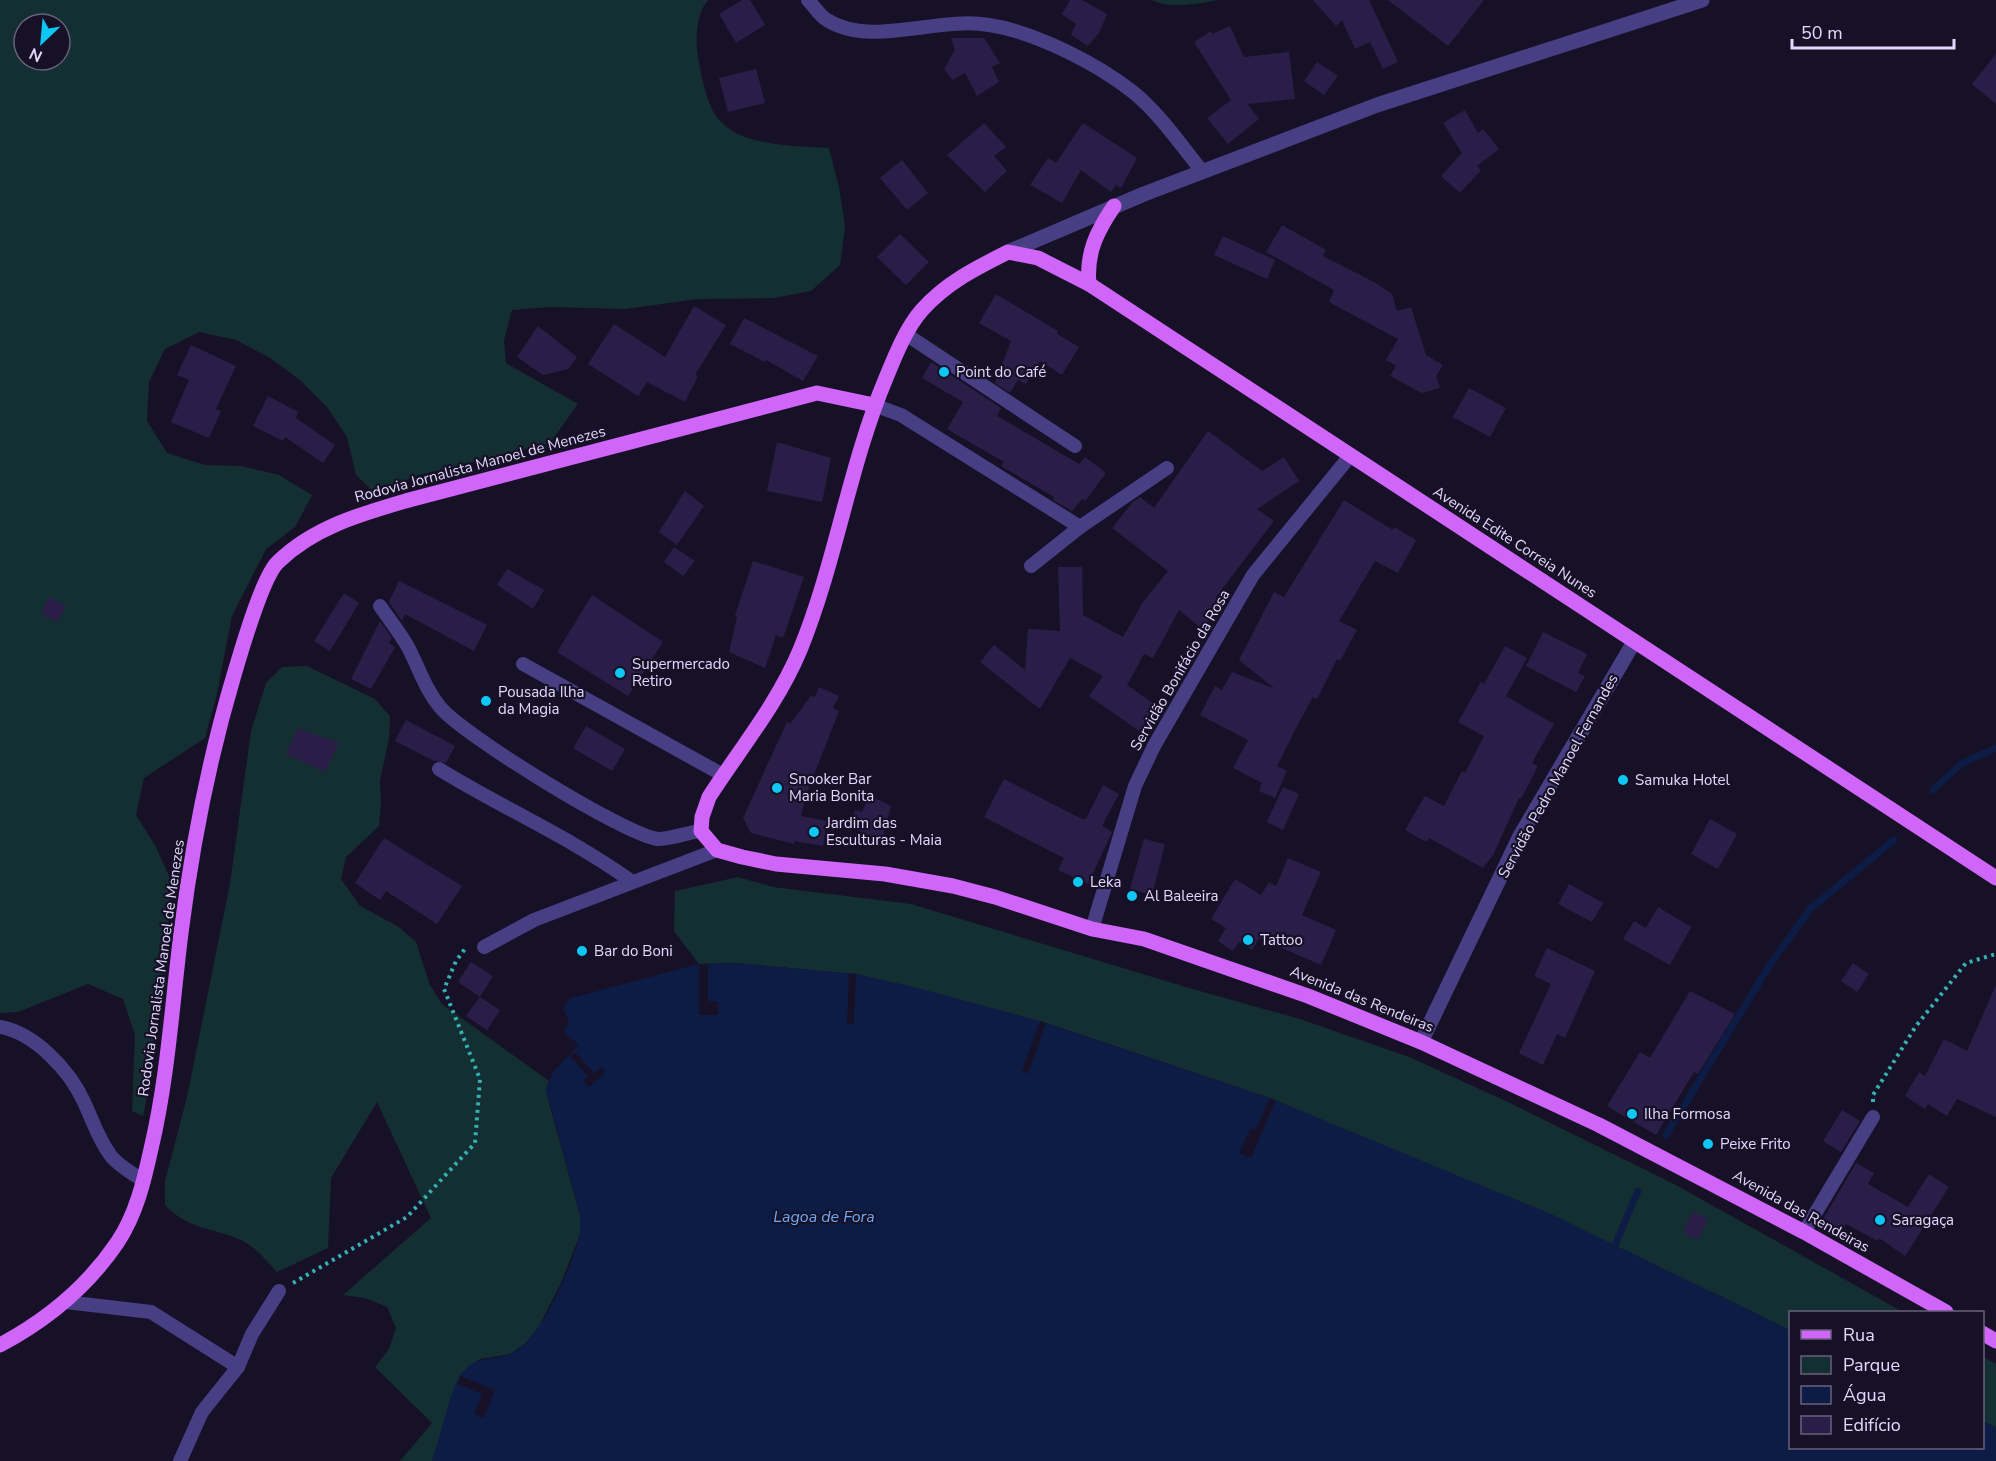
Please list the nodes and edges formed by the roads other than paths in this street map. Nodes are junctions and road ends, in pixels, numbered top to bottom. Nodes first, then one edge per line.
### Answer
1 (808, 0) edge
2 (1702, 0) edge
3 (1202, 171) junction
4 (1114, 206) junction
5 (1008, 252) junction
6 (1089, 284) junction
7 (907, 335) junction
8 (874, 405) junction
9 (1075, 446) dead end
10 (1350, 456) junction
11 (1167, 468) dead end
12 (1080, 527) junction
13 (1031, 566) dead end
14 (380, 606) dead end
15 (1634, 642) junction
16 (523, 664) dead end
17 (438, 769) dead end
18 (723, 775) junction
19 (701, 831) junction
20 (717, 850) junction
21 (1996, 878) edge
22 (631, 880) junction
23 (1092, 929) junction
24 (484, 947) road end
25 (0, 1027) edge
26 (1421, 1042) junction
27 (1873, 1117) road end
28 (144, 1181) junction
29 (1804, 1232) junction
30 (279, 1291) road end
31 (66, 1302) junction
32 (1944, 1311) edge
33 (0, 1345) edge
34 (238, 1367) junction
35 (180, 1461) edge

1 - 3 lane
2 - 3 street
3 - 4 street
4 - 5 street
4 - 6 main road
5 - 6 main road, Avenida Edite Correia Nunes
5 - 7 main road
6 - 10 main road, Avenida Edite Correia Nunes
7 - 8 main road
7 - 9 lane
8 - 12 lane
8 - 18 main road
8 - 28 main road, Rodovia Jornalista Manoel de Menezes
10 - 15 main road, Avenida Edite Correia Nunes
10 - 23 lane, Servidão Bonifácio da Rosa
11 - 12 lane
12 - 13 lane
14 - 19 lane
15 - 21 main road, Avenida Edite Correia Nunes
15 - 26 street, Servidão Pedro Manoel Fernandes
16 - 18 lane
17 - 22 lane
18 - 19 main road
19 - 20 main road
20 - 22 lane
20 - 23 main road, Avenida das Rendeiras
22 - 24 lane
23 - 26 main road, Avenida das Rendeiras
25 - 28 lane
26 - 29 main road, Avenida das Rendeiras
27 - 29 lane
28 - 31 main road, Rodovia Jornalista Manoel de Menezes
29 - 32 main road, Avenida das Rendeiras
30 - 34 lane
31 - 33 main road, Rodovia Jornalista Manoel de Menezes
31 - 34 lane
34 - 35 lane

